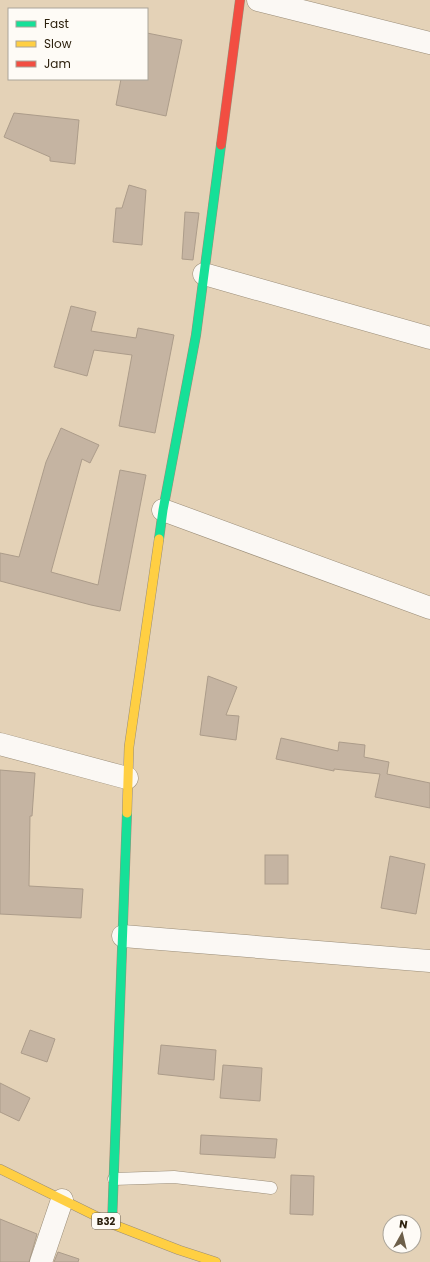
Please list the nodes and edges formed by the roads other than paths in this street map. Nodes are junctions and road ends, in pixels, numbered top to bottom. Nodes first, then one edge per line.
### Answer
1 (240, 0) edge
2 (258, 0) edge
3 (430, 43) edge
4 (204, 274) junction
5 (430, 338) edge
6 (163, 510) junction
7 (430, 608) edge
8 (0, 744) edge
9 (127, 778) junction
10 (122, 936) junction
11 (430, 961) edge
12 (0, 1169) edge
13 (114, 1179) junction
14 (271, 1188) dead end
15 (62, 1200) junction
16 (112, 1224) junction
17 (41, 1262) edge
18 (216, 1262) edge

1 - 4 main road
2 - 3 street
4 - 5 street
4 - 6 main road
6 - 7 street
6 - 9 main road
8 - 9 street
9 - 10 main road
10 - 11 street
10 - 13 main road
12 - 15 main road, B32
13 - 14 lane
13 - 16 main road
15 - 16 main road, B32
15 - 17 street
16 - 18 main road, B32

